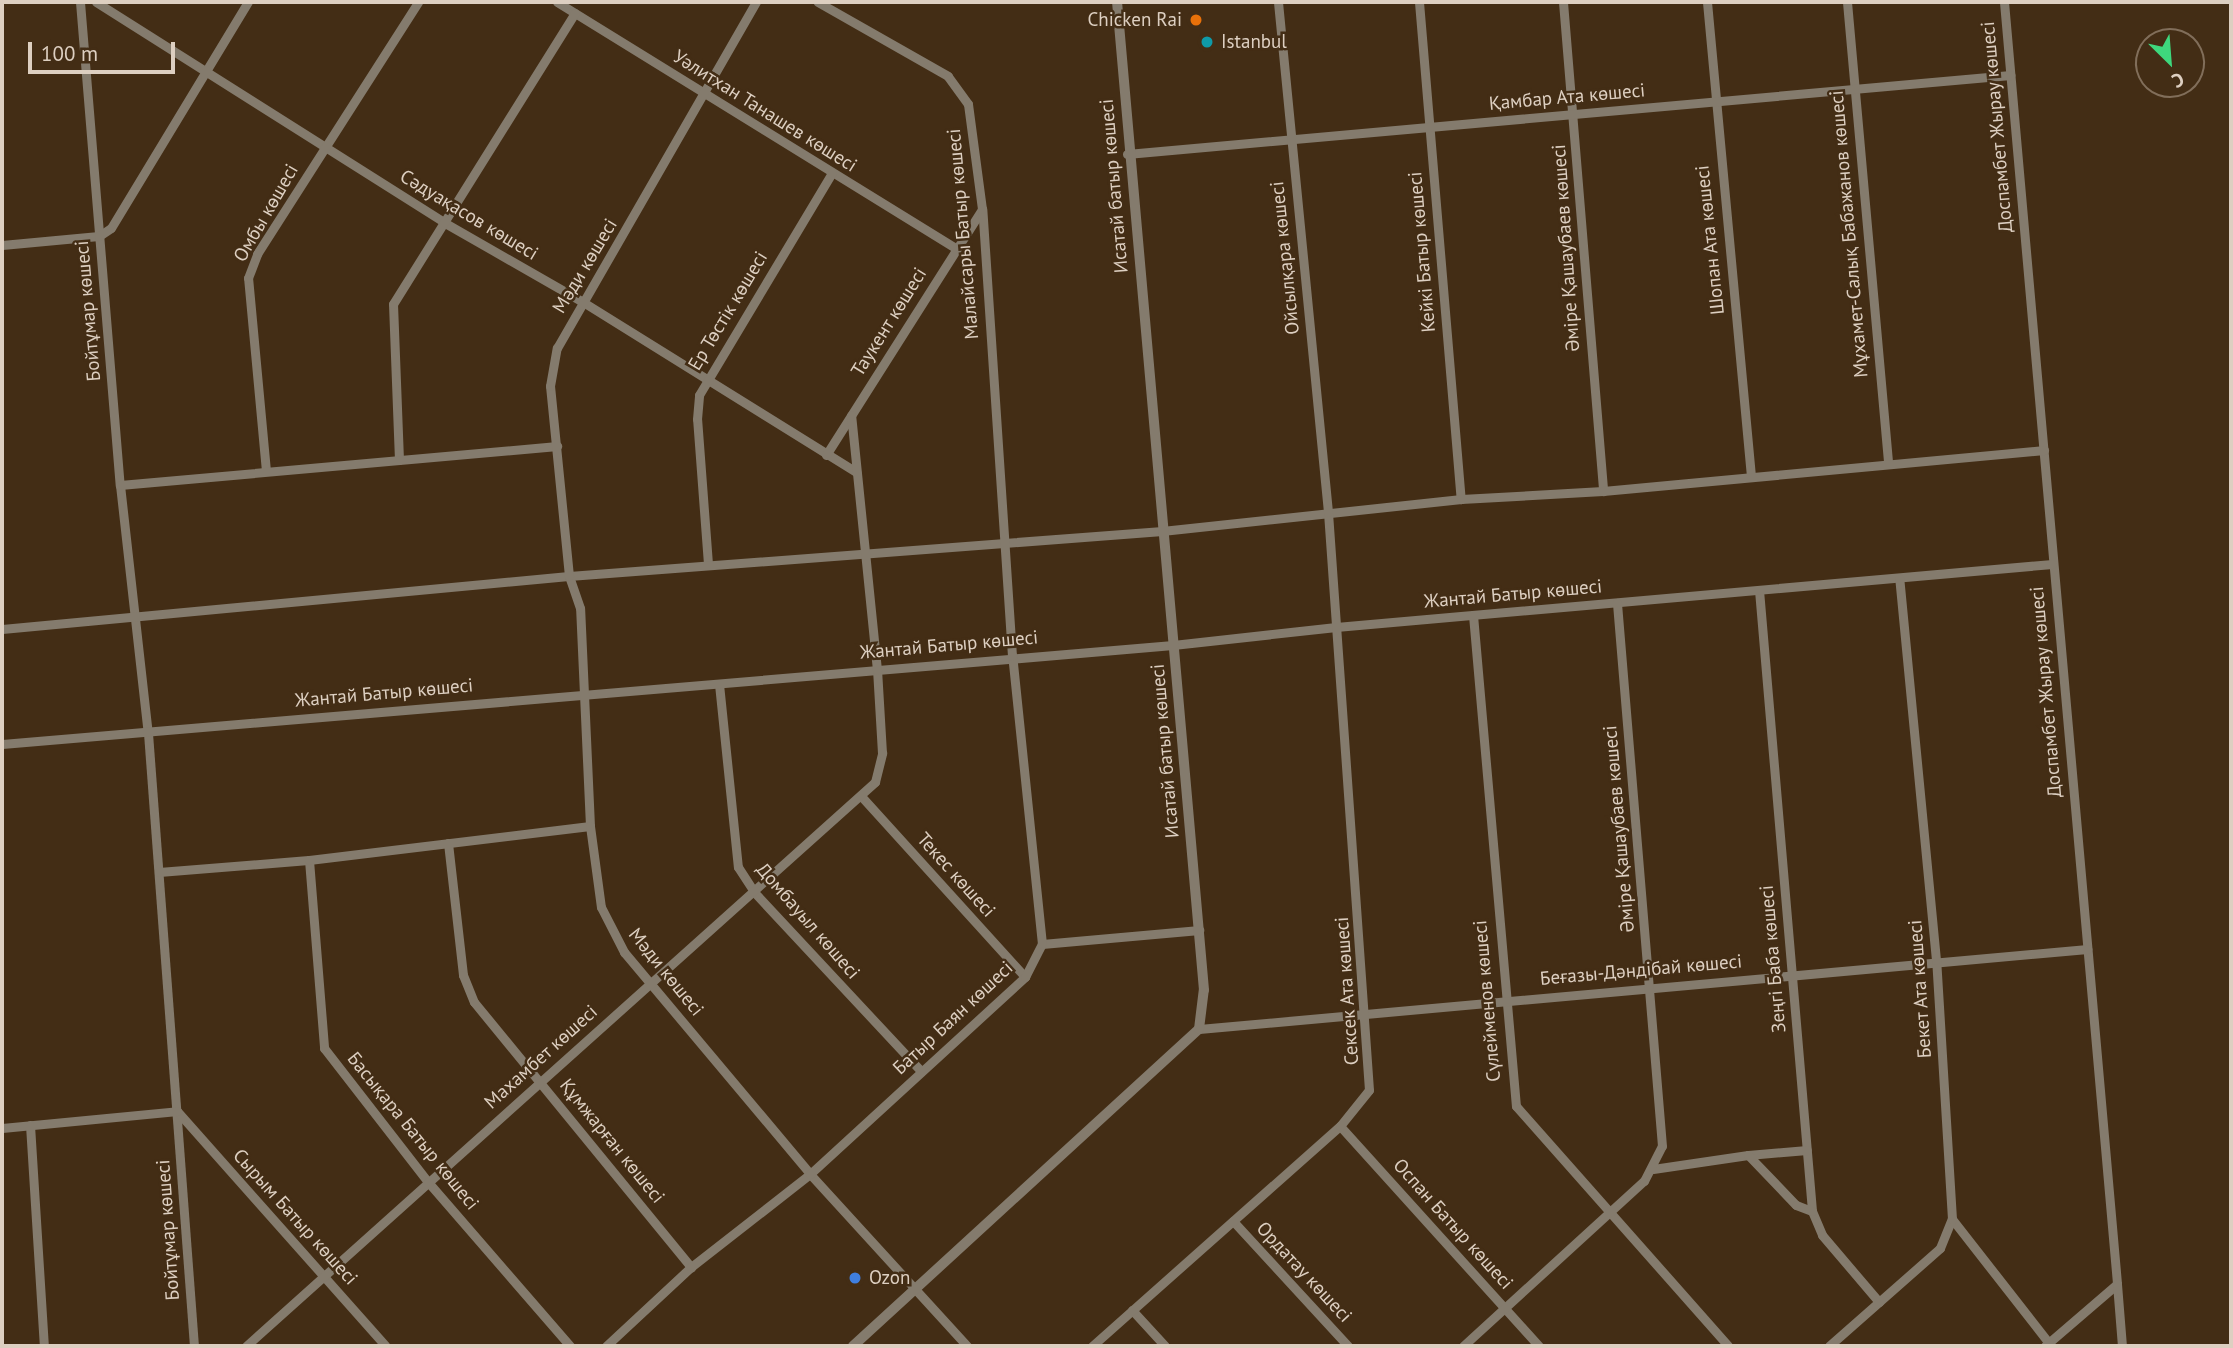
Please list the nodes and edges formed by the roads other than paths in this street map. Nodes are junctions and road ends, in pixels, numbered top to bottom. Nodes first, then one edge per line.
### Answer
1 (80, 2) edge
2 (96, 2) edge
3 (248, 2) edge
4 (418, 2) edge
5 (556, 2) edge
6 (756, 2) edge
7 (818, 2) edge
8 (1117, 2) edge
9 (1278, 2) edge
10 (1419, 2) edge
11 (1563, 2) edge
12 (1707, 2) edge
13 (1847, 2) edge
14 (2004, 2) edge
15 (575, 13) junction
16 (204, 71) junction
17 (2010, 75) junction
18 (1853, 90) junction
19 (705, 95) junction
20 (1714, 101) junction
21 (1573, 114) junction
22 (1430, 128) junction
23 (1291, 139) junction
24 (325, 147) junction
25 (1127, 153) junction
26 (832, 173) junction
27 (982, 209) junction
28 (445, 223) junction
29 (99, 236) junction
30 (2, 245) edge
31 (956, 248) junction
32 (583, 302) junction
33 (706, 380) junction
34 (851, 415) junction
35 (557, 446) junction
36 (2044, 450) junction
37 (826, 455) junction
38 (400, 460) junction
39 (1888, 462) junction
40 (266, 471) junction
41 (856, 472) junction
42 (1751, 475) junction
43 (120, 485) junction
44 (1603, 491) junction
45 (1461, 499) junction
46 (1328, 512) junction
47 (1162, 531) junction
48 (1005, 545) junction
49 (864, 551) junction
50 (708, 564) junction
51 (2052, 564) junction
52 (569, 576) junction
53 (1899, 579) junction
54 (1759, 590) junction
55 (1617, 603) junction
56 (1473, 615) junction
57 (133, 618) junction
58 (1336, 626) junction
59 (2, 629) edge
60 (1172, 645) junction
61 (1012, 656) junction
62 (877, 670) junction
63 (719, 684) junction
64 (583, 692) junction
65 (148, 733) junction
66 (2, 744) edge
67 (861, 796) junction
68 (590, 826) junction
69 (447, 843) junction
70 (309, 860) junction
71 (159, 872) junction
72 (754, 892) junction
73 (1199, 930) junction
74 (1042, 944) junction
75 (2087, 949) junction
76 (1936, 960) junction
77 (1791, 975) junction
78 (1025, 977) junction
79 (650, 982) junction
80 (1650, 987) junction
81 (1505, 999) junction
82 (1367, 1011) junction
83 (1199, 1029) junction
84 (921, 1072) junction
85 (542, 1082) junction
86 (177, 1111) junction
87 (30, 1125) junction
88 (1340, 1126) junction
89 (2, 1128) edge
90 (1807, 1150) junction
91 (1748, 1155) junction
92 (1653, 1169) junction
93 (810, 1174) junction
94 (428, 1182) junction
95 (1812, 1211) junction
96 (1609, 1214) junction
97 (1952, 1219) junction
98 (1233, 1221) junction
99 (691, 1268) junction
100 (325, 1275) junction
101 (2117, 1284) junction
102 (913, 1290) junction
103 (1879, 1302) junction
104 (1505, 1309) junction
105 (1132, 1310) junction
106 (2047, 1344) edge
107 (44, 1346) edge
108 (194, 1346) edge
109 (246, 1346) edge
110 (386, 1346) edge
111 (570, 1346) edge
112 (606, 1346) edge
113 (853, 1346) edge
114 (967, 1346) edge
115 (1092, 1346) edge
116 (1165, 1346) edge
117 (1348, 1346) edge
118 (1463, 1346) edge
119 (1539, 1346) edge
120 (1728, 1346) edge
121 (1829, 1346) edge
122 (2122, 1346) edge

1 - 29 street, Бойтұмар көшесі
2 - 16 street, Сәдуақасов көшесі
3 - 16 street
4 - 24 street, Омбы көшесі
5 - 15 street, Уәлитхан Танашев көшесі
6 - 19 street, Мәди көшесі
7 - 27 street, Малайсары Батыр көшесі
8 - 25 street, Исатай батыр көшесі
9 - 23 street, Ойсылқара көшесі
10 - 22 street, Кейкі Батыр көшесі
11 - 21 street, Әміре Қашаубаев көшесі
12 - 20 street, Шопан Ата көшесі
13 - 18 street, Мұхамет-Салық Бабажанов көшесі
14 - 17 street, Доспамбет Жырау көшесі
15 - 19 street, Уәлитхан Танашев көшесі
15 - 28 street
16 - 24 street, Сәдуақасов көшесі
16 - 29 street
17 - 18 street, Қамбар Ата көшесі
17 - 36 street, Доспамбет Жырау көшесі
18 - 20 street, Қамбар Ата көшесі
18 - 39 street, Мұхамет-Салық Бабажанов көшесі
19 - 26 street, Уәлитхан Танашев көшесі
19 - 32 street, Мәди көшесі
20 - 21 street, Қамбар Ата көшесі
20 - 42 street, Шопан Ата көшесі
21 - 22 street, Қамбар Ата көшесі
21 - 44 street, Әміре Қашаубаев көшесі
22 - 23 street, Қамбар Ата көшесі
22 - 45 street, Кейкі Батыр көшесі
23 - 25 street, Қамбар Ата көшесі
23 - 46 street, Ойсылқара көшесі
24 - 28 street, Сәдуақасов көшесі
24 - 40 street, Омбы көшесі
25 - 47 street, Исатай батыр көшесі
26 - 31 street, Уәлитхан Танашев көшесі
26 - 33 street, Ер Төстік көшесі
27 - 31 street, Таукент көшесі
27 - 48 street, Малайсары Батыр көшесі
28 - 32 street, Сәдуақасов көшесі
28 - 38 street
29 - 30 street
29 - 43 street, Бойтұмар көшесі
31 - 34 street, Таукент көшесі
32 - 33 street, Сәдуақасов көшесі
32 - 35 street, Мәди көшесі
33 - 37 street, Сәдуақасов көшесі
33 - 50 street, Ер Төстік көшесі
34 - 37 street, Таукент көшесі
34 - 41 street, Махамбет көшесі
35 - 38 street
35 - 52 street, Мәди көшесі
36 - 39 street
36 - 51 street, Доспамбет Жырау көшесі
37 - 41 street, Сәдуақасов көшесі
38 - 40 street
39 - 42 street
40 - 43 street
41 - 49 street, Махамбет көшесі
42 - 44 street
43 - 57 street, Бойтұмар көшесі
44 - 45 street
45 - 46 street
46 - 47 street
46 - 58 street, Сексек Ата көшесі
47 - 48 street
47 - 60 street, Исатай батыр көшесі
48 - 49 street
48 - 61 street
49 - 50 street
49 - 62 street, Махамбет көшесі
50 - 52 street
51 - 53 street, Жантай Батыр көшесі
51 - 75 street, Доспамбет Жырау көшесі
52 - 57 street
52 - 64 street, Мәди көшесі
53 - 54 street, Жантай Батыр көшесі
53 - 76 street, Бекет Ата көшесі
54 - 55 street, Жантай Батыр көшесі
54 - 77 street, Зеңгі Баба көшесі
55 - 56 street, Жантай Батыр көшесі
55 - 80 street, Әміре Қашаубаев көшесі
56 - 58 street, Жантай Батыр көшесі
56 - 81 street, Сүлейменов көшесі
57 - 59 street
57 - 65 street, Бойтұмар көшесі
58 - 60 street, Жантай Батыр көшесі
58 - 82 street, Сексек Ата көшесі
60 - 61 street, Жантай Батыр көшесі
60 - 73 street, Исатай батыр көшесі
61 - 62 street, Жантай Батыр көшесі
61 - 74 street
62 - 63 street, Жантай Батыр көшесі
62 - 67 street, Махамбет көшесі
63 - 64 street, Жантай Батыр көшесі
63 - 72 street, Домбауыл көшесі
64 - 65 street, Жантай Батыр көшесі
64 - 68 street, Мәди көшесі
65 - 66 street, Жантай Батыр көшесі
65 - 71 street, Бойтұмар көшесі
67 - 72 street, Махамбет көшесі
67 - 78 street, Текес көшесі
68 - 69 street
68 - 79 street, Мәди көшесі
69 - 70 street
69 - 85 street, Құмжарған көшесі
70 - 71 street
70 - 94 street, Басықара Батыр көшесі
71 - 86 street, Бойтұмар көшесі
72 - 79 street, Махамбет көшесі
72 - 84 street, Домбауыл көшесі
73 - 74 street
73 - 83 street, Исатай батыр көшесі
74 - 78 street, Батыр Баян көшесі
75 - 76 street, Беғазы-Дәндібай көшесі
75 - 101 street, Доспамбет Жырау көшесі
76 - 77 street, Беғазы-Дәндібай көшесі
76 - 97 street, Бекет Ата көшесі
77 - 80 street, Беғазы-Дәндібай көшесі
77 - 90 street, Зеңгі Баба көшесі
78 - 84 street, Батыр Баян көшесі
79 - 85 street, Махамбет көшесі
79 - 93 street, Мәди көшесі
80 - 81 street, Беғазы-Дәндібай көшесі
80 - 92 street, Әміре Қашаубаев көшесі
81 - 82 street, Беғазы-Дәндібай көшесі
81 - 96 street, Сүлейменов көшесі
82 - 83 street, Беғазы-Дәндібай көшесі
82 - 88 street, Сексек Ата көшесі
83 - 102 street
84 - 93 street, Батыр Баян көшесі
85 - 94 street, Махамбет көшесі
85 - 99 street, Құмжарған көшесі
86 - 87 street
86 - 100 street, Сырым Батыр көшесі
86 - 108 street, Бойтұмар көшесі
87 - 89 street
87 - 107 street
88 - 98 street, Сексек Ата көшесі
88 - 104 street, Оспан Батыр көшесі
90 - 91 street
90 - 95 street, Зеңгі Баба көшесі
91 - 92 street
91 - 95 street
92 - 96 street
93 - 99 street, Батыр Баян көшесі
93 - 102 street, Мәди көшесі
94 - 100 street, Махамбет көшесі
94 - 111 street, Басықара Батыр көшесі
95 - 103 street, Зеңгі Баба көшесі
96 - 104 street
96 - 120 street, Сүлейменов көшесі
97 - 103 street, Бекет Ата көшесі
97 - 106 street
98 - 105 street, Сексек Ата көшесі
98 - 117 street, Ордатау көшесі
99 - 112 street, Батыр Баян көшесі
100 - 109 street, Махамбет көшесі
100 - 110 street, Сырым Батыр көшесі
101 - 106 street
101 - 122 street, Доспамбет Жырау көшесі
102 - 113 street
102 - 114 street, Мәди көшесі
103 - 121 street, Бекет Ата көшесі
104 - 118 street
104 - 119 street, Оспан Батыр көшесі
105 - 115 street, Сексек Ата көшесі
105 - 116 street

